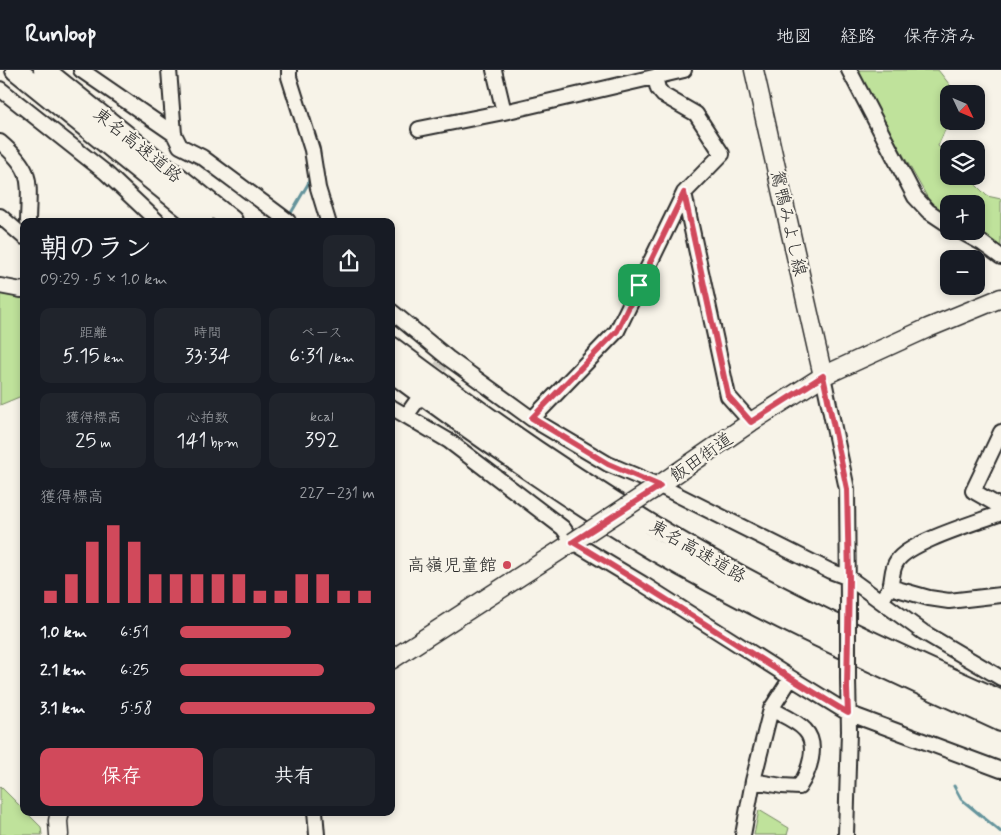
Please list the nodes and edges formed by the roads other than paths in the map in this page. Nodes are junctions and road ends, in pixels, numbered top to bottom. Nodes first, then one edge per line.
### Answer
1 (16, 70) edge
2 (44, 70) edge
3 (81, 70) edge
4 (169, 70) edge
5 (289, 70) edge
6 (494, 70) edge
7 (684, 70) edge
8 (754, 70) edge
9 (849, 70) edge
10 (655, 77) junction
11 (0, 89) edge
12 (504, 112) junction
13 (420, 129) dead end
14 (177, 140) junction
15 (0, 142) edge
16 (178, 160) dead end
17 (684, 193) junction
18 (0, 216) edge
19 (28, 218) edge
20 (154, 218) edge
21 (199, 218) edge
22 (228, 218) edge
23 (284, 218) edge
24 (327, 218) edge
25 (940, 219) edge
26 (20, 234) edge
27 (976, 240) edge
28 (1001, 257) edge
29 (0, 286) edge
30 (20, 290) edge
31 (1001, 298) edge
32 (395, 315) edge
33 (395, 350) edge
34 (395, 374) edge
35 (823, 376) junction
36 (416, 402) dead end
37 (395, 409) edge
38 (406, 416) junction
39 (532, 418) junction
40 (751, 422) junction
41 (1001, 432) edge
42 (656, 488) junction
43 (1001, 507) edge
44 (1001, 513) edge
45 (573, 542) junction
46 (849, 578) junction
47 (890, 587) junction
48 (1001, 595) edge
49 (881, 600) junction
50 (395, 657) edge
51 (790, 678) junction
52 (1001, 678) edge
53 (1001, 701) edge
54 (771, 709) junction
55 (848, 713) junction
56 (1001, 720) edge
57 (1001, 770) edge
58 (753, 781) junction
59 (59, 816) edge
60 (315, 816) edge
61 (59, 835) edge
62 (317, 835) edge
63 (742, 835) edge
64 (846, 835) edge

1 - 21 highway, 東名高速道路
2 - 22 highway, 東名高速道路
3 - 14 street
4 - 14 street
5 - 24 street
6 - 12 street
7 - 10 street
8 - 35 main road, 鴛鴨みよし線
9 - 25 street
10 - 12 street
10 - 17 street
11 - 20 street
12 - 13 street
14 - 16 street
14 - 23 street
15 - 19 street
17 - 39 street
17 - 40 street
18 - 26 street
27 - 28 street
29 - 30 street
31 - 35 main road, 飯田街道
32 - 39 street
33 - 53 highway, 東名高速道路
34 - 56 highway, 東名高速道路
35 - 40 main road, 飯田街道
35 - 46 street
36 - 38 street
37 - 38 street
38 - 45 street
39 - 42 street
40 - 42 main road, 飯田街道
41 - 43 street
42 - 45 main road, 飯田街道, bridge
42 - 46 street
44 - 47 street
45 - 50 main road, 飯田街道
45 - 51 street
46 - 49 street
46 - 55 street, bridge
47 - 48 street
47 - 49 street
49 - 52 street
51 - 54 street
51 - 55 street
54 - 58 street
54 - 58 street
55 - 57 street
55 - 64 street
58 - 63 street
59 - 61 main road
60 - 62 street

